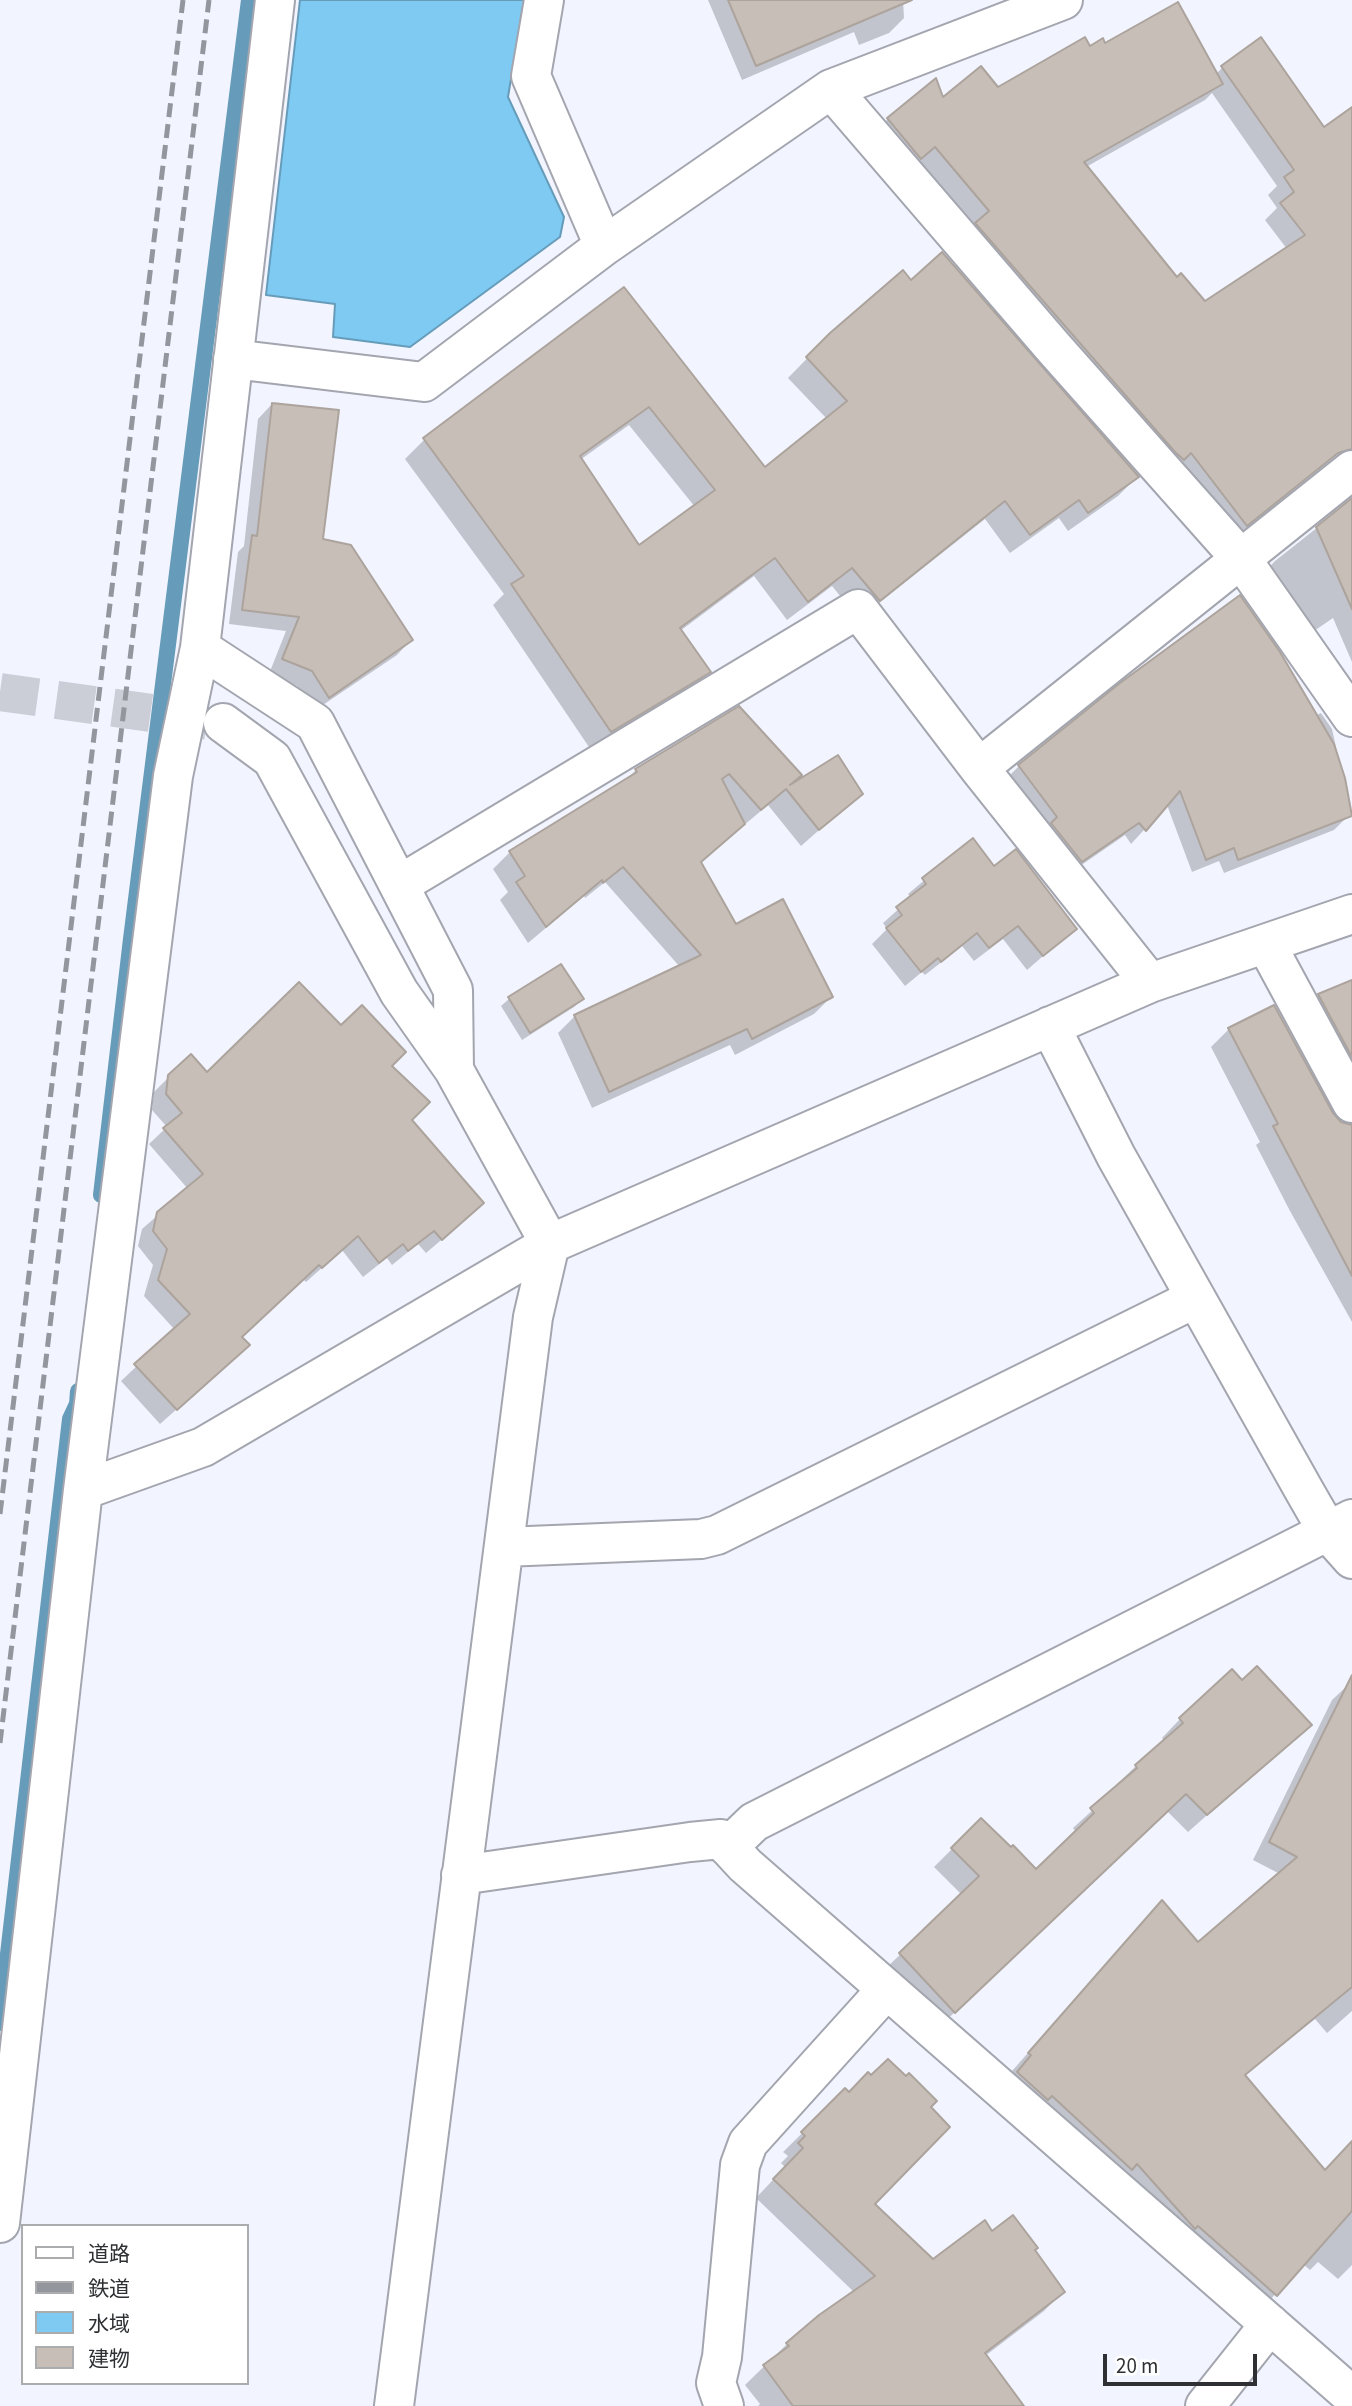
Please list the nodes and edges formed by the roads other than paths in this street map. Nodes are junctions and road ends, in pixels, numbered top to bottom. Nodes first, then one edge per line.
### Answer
1 (275, 0) edge
2 (544, 0) edge
3 (1043, 4) edge
4 (831, 89) junction
5 (604, 246) junction
6 (233, 359) junction
7 (1352, 470) edge
8 (1242, 560) junction
9 (200, 648) junction
10 (1352, 717) edge
11 (223, 723) tunnel mouth
12 (979, 768) junction
13 (399, 885) junction
14 (1352, 914) edge
15 (1266, 944) junction
16 (1150, 983) junction
17 (1050, 1026) junction
18 (454, 1070) junction
19 (1352, 1103) edge
20 (550, 1244) junction
21 (1196, 1298) junction
22 (83, 1490) junction
23 (1344, 1537) edge
24 (503, 1547) junction
25 (728, 1847) junction
26 (461, 1875) junction
27 (887, 1989) junction
28 (0, 2222) edge
29 (1270, 2324) junction
30 (1352, 2396) edge
31 (394, 2406) edge
32 (724, 2406) edge
33 (1205, 2406) edge

1 - 6 street
2 - 5 street
3 - 4 street
4 - 5 street
4 - 8 street
5 - 6 street
6 - 9 street
7 - 8 street
8 - 10 street
8 - 12 street
9 - 13 street
9 - 22 street
11 - 18 street
12 - 13 street
12 - 16 street
13 - 18 street
14 - 15 street
15 - 16 street
15 - 19 street
16 - 17 street
17 - 20 street
17 - 21 street
18 - 20 street
20 - 22 street
20 - 24 street
21 - 23 street
21 - 24 street
22 - 28 street
23 - 25 street
24 - 26 street
25 - 26 street
25 - 27 street
26 - 31 street
27 - 29 street
27 - 32 street
29 - 30 street
29 - 33 street

